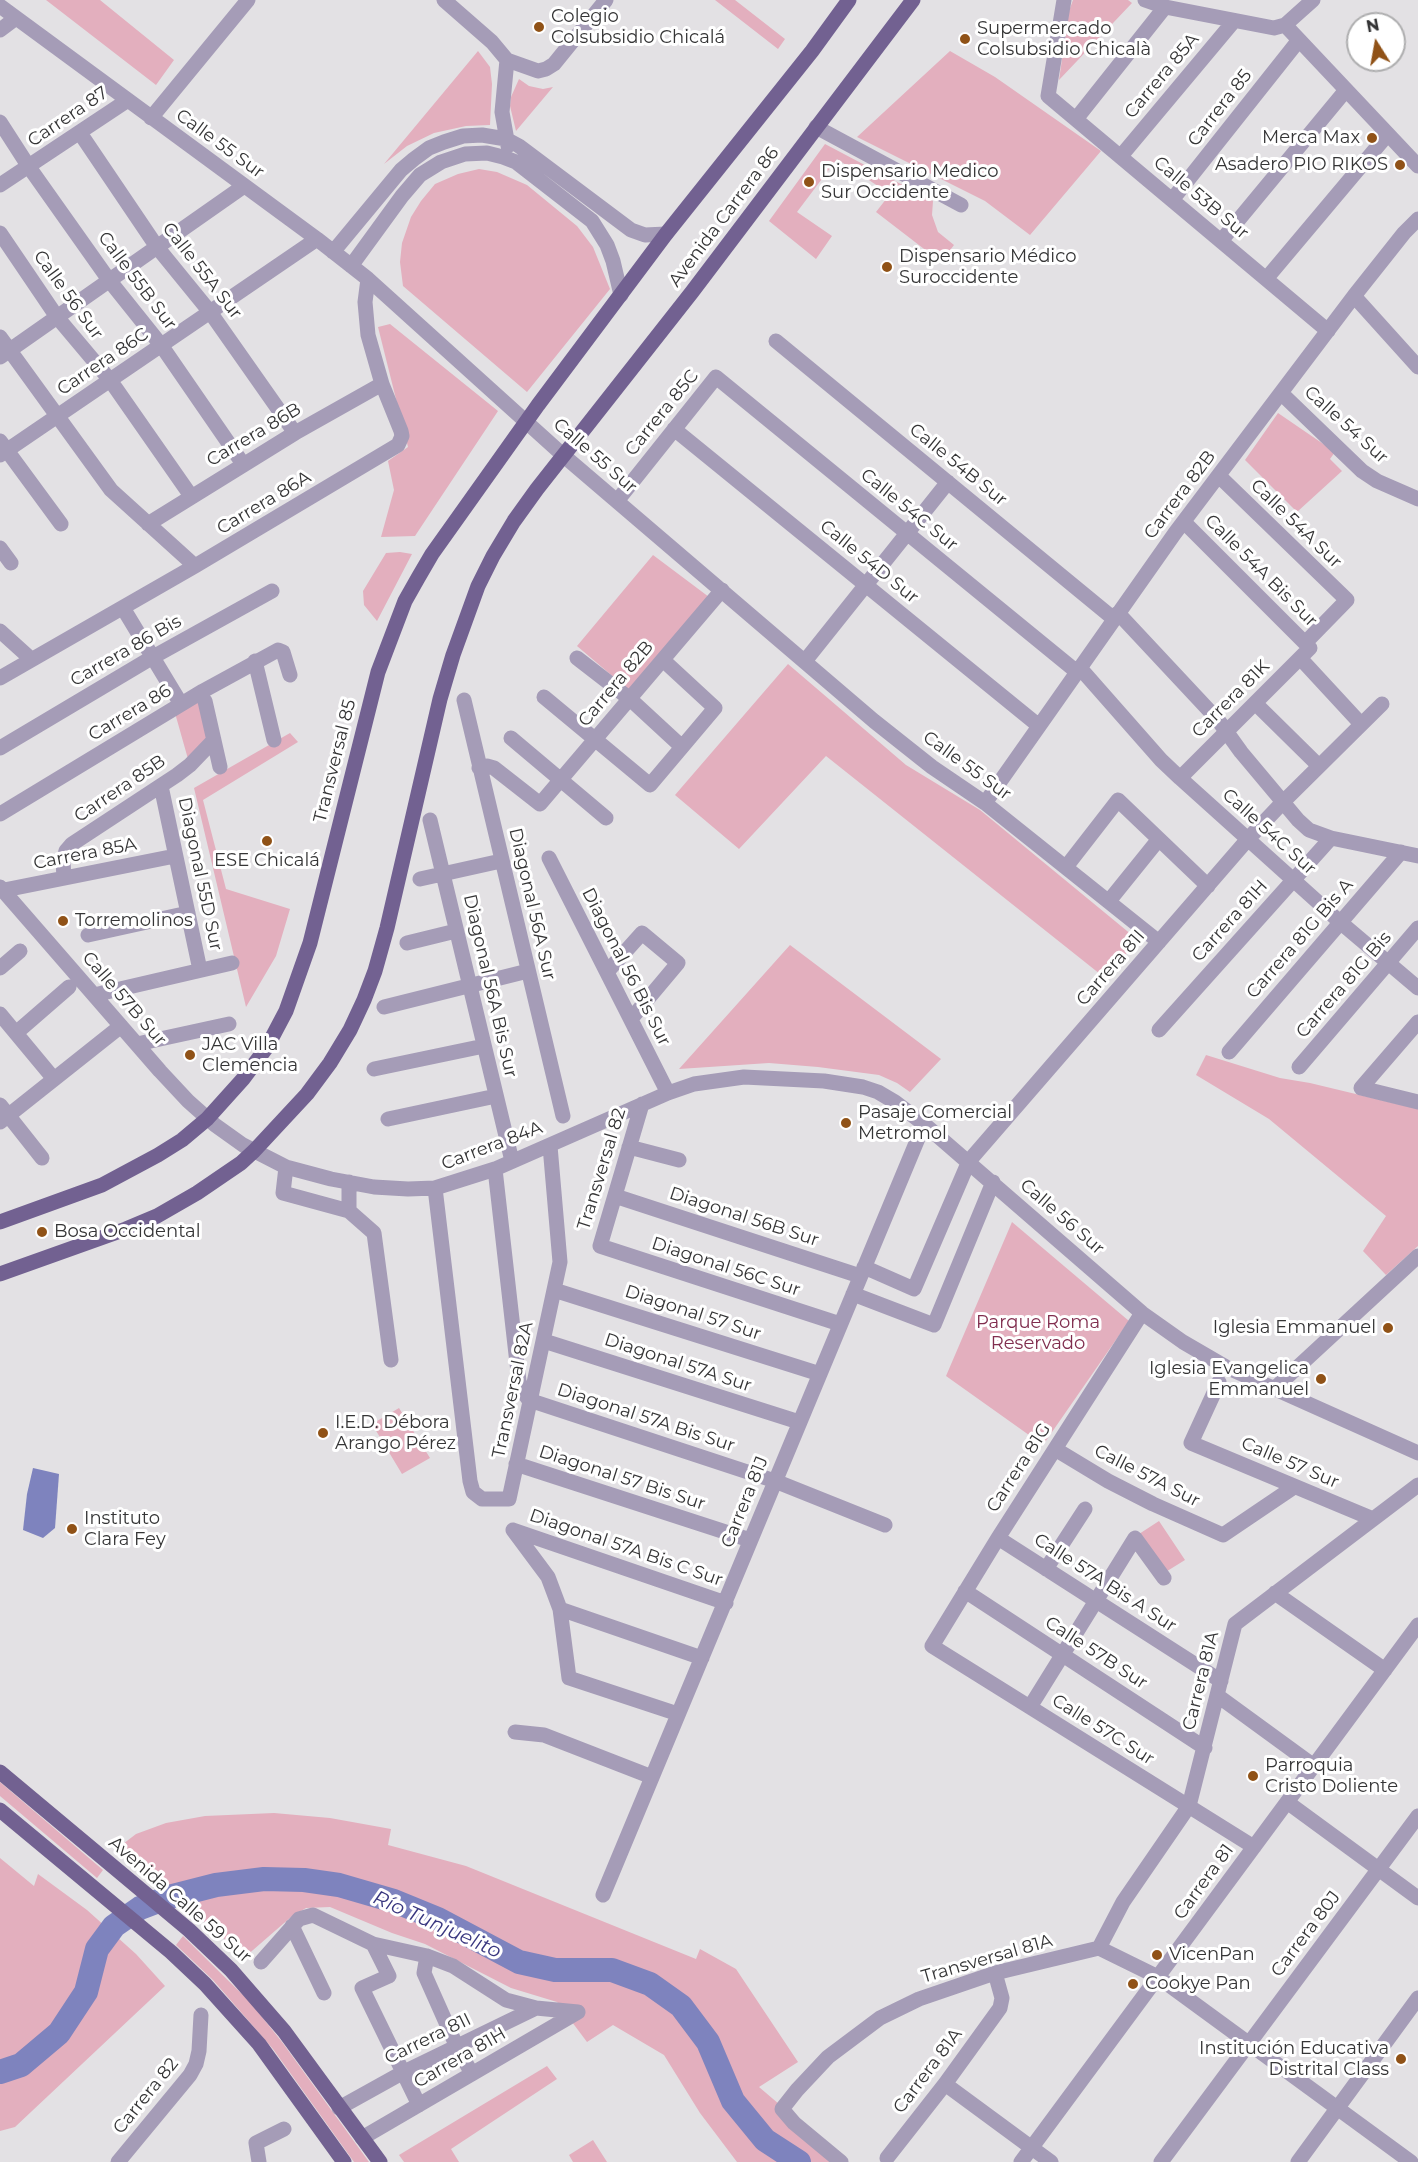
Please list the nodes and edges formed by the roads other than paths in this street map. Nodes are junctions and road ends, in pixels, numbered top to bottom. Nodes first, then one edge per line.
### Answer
1 (248, 0) edge
2 (444, 0) edge
3 (606, 0) edge
4 (849, 0) edge
5 (913, 0) edge
6 (1064, 0) edge
7 (1145, 0) edge
8 (1312, 0) edge
9 (0, 6) edge
10 (1165, 7) junction
11 (16, 18) junction
12 (1234, 21) junction
13 (1285, 25) junction
14 (0, 30) edge
15 (1299, 40) junction
16 (507, 60) junction
17 (1346, 90) junction
18 (128, 100) junction
19 (151, 118) junction
20 (1076, 119) junction
21 (0, 122) edge
22 (816, 127) junction
23 (80, 133) junction
24 (1388, 134) junction
25 (506, 139) junction
26 (1121, 156) junction
27 (516, 162) junction
28 (29, 166) junction
29 (1418, 166) edge
30 (0, 185) edge
31 (244, 186) junction
32 (1172, 200) junction
33 (961, 205) dead end
34 (1418, 219) edge
35 (0, 232) edge
36 (666, 234) junction
37 (317, 239) junction
38 (1221, 241) junction
39 (157, 247) junction
40 (333, 252) junction
41 (351, 266) junction
42 (368, 279) junction
43 (1266, 279) junction
44 (109, 280) junction
45 (621, 295) junction
46 (1354, 296) junction
47 (210, 312) junction
48 (57, 316) junction
49 (1328, 331) junction
50 (0, 337) edge
51 (776, 341) dead end
52 (161, 345) junction
53 (4, 353) edge
54 (1418, 367) edge
55 (716, 377) joint
56 (110, 380) junction
57 (382, 384) junction
58 (1281, 393) junction
59 (58, 416) junction
60 (526, 422) junction
61 (674, 429) junction
62 (295, 433) junction
63 (2, 449) edge
64 (564, 456) junction
65 (243, 464) junction
66 (1219, 476) junction
67 (948, 482) junction
68 (1415, 493) edge
69 (191, 496) junction
70 (617, 501) junction
71 (1184, 522) junction
72 (61, 524) dead end
73 (148, 524) junction
74 (907, 534) junction
75 (0, 548) edge
76 (11, 563) dead end
77 (195, 566) junction
78 (866, 585) junction
79 (722, 590) junction
80 (272, 591) dead end
81 (1347, 600) joint
82 (123, 608) junction
83 (1116, 616) junction
84 (0, 631) edge
85 (1305, 650) junction
86 (153, 657) junction
87 (577, 658) dead end
88 (31, 659) junction
89 (663, 660) junction
90 (255, 661) junction
91 (805, 661) junction
92 (1078, 670) junction
93 (290, 675) dead end
94 (0, 678) edge
95 (544, 697) dead end
96 (630, 699) junction
97 (464, 700) dead end
98 (205, 701) dead end
99 (1255, 703) junction
100 (181, 704) junction
101 (1382, 704) dead end
102 (1361, 724) junction
103 (1040, 726) junction
104 (1226, 732) junction
105 (511, 738) dead end
106 (214, 740) junction
107 (274, 740) dead end
108 (595, 740) junction
109 (682, 747) junction
110 (0, 748) edge
111 (1319, 766) junction
112 (220, 767) dead end
113 (479, 768) junction
114 (1180, 778) junction
115 (561, 779) junction
116 (161, 786) junction
117 (1283, 802) junction
118 (986, 803) junction
119 (0, 814) edge
120 (606, 818) dead end
121 (430, 820) dead end
122 (1331, 838) junction
123 (1159, 839) junction
124 (1248, 839) junction
125 (1401, 852) junction
126 (175, 856) junction
127 (1418, 856) edge
128 (549, 858) dead end
129 (501, 861) junction
130 (1066, 867) junction
131 (443, 874) junction
132 (64, 878) junction
133 (420, 879) dead end
134 (1293, 880) junction
135 (1208, 886) junction
136 (1, 889) edge
137 (1109, 902) junction
138 (188, 913) junction
139 (1340, 922) junction
140 (1418, 928) edge
141 (456, 931) junction
142 (88, 935) dead end
143 (1159, 942) junction
144 (407, 943) dead end
145 (21, 951) dead end
146 (232, 963) dead end
147 (1388, 963) junction
148 (0, 969) edge
149 (200, 970) junction
150 (528, 972) junction
151 (607, 972) junction
152 (470, 986) junction
153 (69, 987) dead end
154 (1418, 988) edge
155 (94, 995) junction
156 (384, 1007) dead end
157 (0, 1014) edge
158 (631, 1019) junction
159 (1418, 1022) edge
160 (229, 1024) dead end
161 (121, 1026) junction
162 (1159, 1030) dead end
163 (16, 1033) junction
164 (137, 1044) junction
165 (484, 1046) junction
166 (1229, 1052) dead end
167 (1299, 1067) dead end
168 (374, 1069) dead end
169 (54, 1079) junction
170 (668, 1093) junction
171 (496, 1096) junction
172 (1418, 1102) edge
173 (642, 1104) junction
174 (3, 1114) edge
175 (563, 1116) dead end
176 (207, 1119) junction
177 (388, 1119) dead end
178 (924, 1124) junction
179 (550, 1146) junction
180 (629, 1147) junction
181 (254, 1151) junction
182 (42, 1158) dead end
183 (679, 1160) dead end
184 (512, 1161) junction
185 (969, 1161) junction
186 (286, 1167) junction
187 (495, 1169) junction
188 (349, 1182) junction
189 (993, 1182) junction
190 (435, 1188) junction
191 (615, 1196) junction
192 (349, 1211) junction
193 (0, 1222) edge
194 (600, 1246) joint
195 (1418, 1256) edge
196 (862, 1271) junction
197 (0, 1274) edge
198 (914, 1288) joint
199 (554, 1290) junction
200 (853, 1294) junction
201 (1142, 1313) junction
202 (840, 1324) junction
203 (544, 1341) junction
204 (390, 1360) dead end
205 (820, 1374) junction
206 (1219, 1382) dead end
207 (1274, 1389) junction
208 (530, 1400) junction
209 (800, 1422) junction
210 (1055, 1449) junction
211 (1418, 1453) edge
212 (516, 1464) junction
213 (775, 1481) junction
214 (1418, 1485) edge
215 (1294, 1487) junction
216 (1085, 1509) dead end
217 (1373, 1519) junction
218 (885, 1525) dead end
219 (998, 1538) junction
220 (750, 1540) junction
221 (1046, 1569) junction
222 (1164, 1578) dead end
223 (965, 1591) junction
224 (1275, 1593) junction
225 (1096, 1601) junction
226 (726, 1603) junction
227 (560, 1609) junction
228 (1417, 1629) edge
229 (932, 1646) joint
230 (1063, 1655) junction
231 (702, 1658) junction
232 (1385, 1670) junction
233 (1221, 1681) junction
234 (1218, 1696) junction
235 (1030, 1707) junction
236 (678, 1714) junction
237 (515, 1732) dead end
238 (1205, 1748) junction
239 (1314, 1766) junction
240 (0, 1772) edge
241 (652, 1777) junction
242 (1287, 1802) junction
243 (1189, 1806) junction
244 (0, 1810) edge
245 (1418, 1816) edge
246 (1254, 1847) junction
247 (1379, 1869) junction
248 (603, 1895) dead end
249 (1418, 1898) edge
250 (292, 1926) junction
251 (373, 1944) junction
252 (1099, 1948) junction
253 (427, 1956) junction
254 (261, 1962) dead end
255 (995, 1973) junction
256 (1158, 1977) junction
257 (324, 1993) dead end
258 (1418, 1998) edge
259 (536, 2008) junction
260 (201, 2015) dead end
261 (1249, 2043) junction
262 (456, 2045) junction
263 (402, 2073) junction
264 (472, 2074) junction
265 (945, 2084) junction
266 (419, 2105) junction
267 (339, 2108) junction
268 (1337, 2108) junction
269 (284, 2129) dead end
270 (362, 2138) junction
271 (1032, 2148) junction
272 (886, 2158) dead end
273 (118, 2162) edge
274 (259, 2162) edge
275 (344, 2162) edge
276 (380, 2162) edge
277 (841, 2162) edge
278 (1021, 2162) edge
279 (1051, 2162) edge
280 (1161, 2162) edge
281 (1298, 2162) edge
282 (1411, 2162) edge

1 - 19 street
2 - 16 street
3 - 16 street
4 - 36 main road, Avenida Carrera 86
5 - 22 main road, Avenida Carrera 86
6 - 20 street, Calle 53B Sur
7 - 10 street
8 - 13 street
9 - 11 street, Calle 55 Sur
10 - 12 street
10 - 20 street
11 - 14 street
11 - 18 street, Calle 55 Sur
12 - 13 street
12 - 26 street, Carrera 85A
13 - 15 street
15 - 17 street
15 - 32 street, Carrera 85
16 - 25 street
17 - 24 street
17 - 38 street
18 - 19 street, Calle 55 Sur
18 - 23 street, Carrera 87
19 - 31 street, Calle 55 Sur
20 - 26 street, Calle 53B Sur
21 - 28 street, Calle 55B Sur
22 - 33 street
22 - 64 main road, Avenida Carrera 86
23 - 28 street, Carrera 87
23 - 39 street, Calle 55A Sur
24 - 29 street
24 - 43 street
25 - 27 street
25 - 36 street
25 - 40 street
26 - 32 street, Calle 53B Sur
27 - 41 street
27 - 45 street
28 - 30 street, Carrera 87
28 - 44 street, Calle 55B Sur
31 - 37 street, Calle 55 Sur
31 - 39 street
32 - 38 street, Calle 53B Sur
34 - 46 street, Carrera 82B
35 - 48 street, Calle 56 Sur
36 - 45 main road, Avenida Carrera 86
37 - 40 street, Calle 55 Sur
37 - 47 street, Carrera 86C
38 - 43 street, Calle 53B Sur
39 - 44 street
39 - 47 street, Calle 55A Sur
40 - 41 street, Calle 55 Sur
41 - 42 street, Calle 55 Sur
42 - 57 street, Carrera 86A
42 - 60 street, Calle 55 Sur
43 - 49 street, Calle 53B Sur
44 - 48 street
44 - 52 street, Calle 55B Sur
45 - 60 main road, Avenida Carrera 86
46 - 49 street, Carrera 82B
46 - 54 street
47 - 52 street, Carrera 86C
47 - 62 street, Calle 55A Sur
48 - 53 street
48 - 56 street, Calle 56 Sur
49 - 58 street, Carrera 82B
50 - 53 street
51 - 67 street, Calle 54B Sur
52 - 56 street, Carrera 86C
52 - 65 street, Calle 55B Sur
53 - 59 street
55 - 61 street, Carrera 85C
55 - 74 street, Calle 54C Sur
56 - 59 street, Carrera 86C
56 - 69 street, Calle 56 Sur
57 - 62 street, Carrera 86B
57 - 77 street, Carrera 86A
58 - 66 street, Carrera 82B
58 - 68 street, Calle 54 Sur
59 - 63 street, Carrera 86C
59 - 73 street
60 - 64 street, Calle 55 Sur
60 - 176 main road, Transversal 85
61 - 70 street, Carrera 85C
61 - 78 street, Calle 54D Sur
62 - 65 street, Carrera 86B
63 - 72 street
64 - 70 street, Calle 55 Sur
64 - 181 main road
65 - 69 street, Carrera 86B
66 - 71 street, Carrera 82B
66 - 81 street, Calle 54A Sur
67 - 74 street
67 - 83 street, Calle 54B Sur
69 - 73 street, Carrera 86B
70 - 79 street, Calle 55 Sur
71 - 83 street, Carrera 82B
71 - 85 street, Calle 54A Bis Sur
73 - 77 street
74 - 78 street
74 - 92 street, Calle 54C Sur
75 - 76 street
77 - 82 street, Carrera 86A
78 - 91 street
78 - 103 street, Calle 54D Sur
79 - 89 street, Carrera 82B
79 - 91 street, Calle 55 Sur
80 - 86 street, Carrera 86 Bis
81 - 85 street, Carrera 81K
82 - 86 street
82 - 88 street, Carrera 86A
83 - 92 street, Carrera 82B
83 - 104 street, Calle 54B Sur
84 - 88 street
85 - 99 street, Carrera 81K
85 - 102 street, Calle 54A Bis Sur
86 - 100 street
86 - 110 street, Carrera 86 Bis
87 - 96 street
88 - 94 street, Carrera 86A
89 - 96 street, Carrera 82B
89 - 109 street
90 - 93 street, Carrera 86
90 - 100 street, Carrera 86
90 - 107 street
91 - 118 street, Calle 55 Sur
92 - 103 street, Carrera 82B
92 - 114 street, Calle 54C Sur
95 - 108 street
96 - 108 street, Carrera 82B
96 - 109 street
97 - 113 street, Diagonal 56A Sur
98 - 106 street
99 - 104 street, Carrera 81K
99 - 111 street
100 - 119 street, Carrera 86
101 - 102 street, Carrera 81I
102 - 111 street, Carrera 81I
103 - 118 street, Carrera 82B
104 - 114 street, Carrera 81K
104 - 117 street, Calle 54B Sur
105 - 115 street
106 - 112 street
106 - 116 street, Carrera 85B
108 - 109 street
108 - 115 street, Carrera 82B
111 - 117 street, Carrera 81I
113 - 115 street, Carrera 82B
113 - 129 street, Diagonal 56A Sur
114 - 124 street, Calle 54C Sur
115 - 120 street
116 - 126 street, Diagonal 55D Sur
116 - 132 street, Carrera 85B
117 - 122 street, Calle 54B Sur
117 - 124 street, Carrera 81I
118 - 130 street, Calle 55 Sur
121 - 131 street, Diagonal 56A Bis Sur
122 - 125 street
122 - 134 street, Carrera 81H
123 - 130 street
123 - 135 street
123 - 137 street
124 - 134 street, Calle 54C Sur
124 - 135 street, Carrera 81I
125 - 127 street
125 - 139 street, Carrera 81G Bis A
126 - 132 street, Carrera 85A
126 - 138 street, Diagonal 55D Sur
128 - 151 street, Diagonal 56 Bis Sur
129 - 131 street
129 - 150 street, Diagonal 56A Sur
130 - 137 street, Calle 55 Sur
131 - 133 street
131 - 141 street, Diagonal 56A Bis Sur
132 - 136 street, Carrera 85A
134 - 139 street, Calle 54C Sur
134 - 162 street, Carrera 81H
135 - 143 street, Carrera 81I
136 - 155 street, Calle 57B Sur
137 - 143 street, Calle 55 Sur
138 - 142 street
138 - 149 street, Diagonal 55D Sur
139 - 147 street, Calle 54C Sur
139 - 166 street, Carrera 81G Bis A
140 - 147 street, Carrera 81G Bis
141 - 144 street
141 - 152 street, Diagonal 56A Bis Sur
143 - 185 street, Carrera 81I
145 - 148 street
146 - 149 street
147 - 154 street, Calle 54C Sur
147 - 167 street, Carrera 81G Bis
149 - 155 street
150 - 152 street
150 - 175 street, Diagonal 56A Sur
151 - 158 street, Diagonal 56 Bis Sur
151 - 158 street
152 - 156 street
152 - 165 street, Diagonal 56A Bis Sur
153 - 163 street
155 - 161 street, Calle 57B Sur
157 - 163 street
158 - 170 street, Diagonal 56 Bis Sur
159 - 172 street
160 - 164 street
161 - 164 street, Calle 57B Sur
161 - 169 street
163 - 169 street
164 - 176 street, Calle 57B Sur
165 - 168 street
165 - 171 street, Diagonal 56A Bis Sur
169 - 174 street
170 - 173 street, Carrera 84A
170 - 178 street, Calle 56 Sur
171 - 177 street
171 - 184 street, Diagonal 56A Bis Sur
173 - 179 street, Carrera 84A
173 - 180 street, Transversal 82
174 - 182 street
176 - 181 street, Calle 57B Sur
176 - 193 main road, Transversal 85
178 - 185 street, Calle 56 Sur
178 - 196 street, Carrera 81J
179 - 184 street, Carrera 84A
179 - 199 street
180 - 183 street
180 - 191 street, Transversal 82
181 - 186 street, Carrera 84A
181 - 197 main road
184 - 187 street, Carrera 84A
185 - 189 street, Calle 56 Sur
185 - 198 street, Carrera 81I
186 - 188 street, Carrera 84A
186 - 192 street
187 - 190 street, Carrera 84A
187 - 208 street
188 - 190 street, Carrera 84A
188 - 192 street
189 - 200 street
189 - 201 street, Calle 56 Sur
190 - 212 street, Transversal 82A
191 - 194 street, Transversal 82
191 - 196 street, Diagonal 56B Sur
192 - 204 street
194 - 202 street, Diagonal 56C Sur
195 - 207 street
196 - 198 street, Diagonal 56B Sur
196 - 200 street, Carrera 81J
199 - 203 street, Transversal 82A
199 - 205 street, Diagonal 57 Sur
200 - 202 street, Carrera 81J
201 - 207 street, Calle 56 Sur
201 - 210 street, Carrera 81G
202 - 205 street, Carrera 81J
203 - 208 street, Transversal 82A
203 - 209 street, Diagonal 57A Sur
205 - 209 street, Carrera 81J
206 - 215 street, Calle 57 Sur
207 - 211 street, Calle 56 Sur
208 - 212 street, Transversal 82A
208 - 213 street, Diagonal 57A Bis Sur
209 - 213 street, Carrera 81J
210 - 215 street, Calle 57A Sur
210 - 219 street, Carrera 81G
212 - 220 street, Diagonal 57 Bis Sur
213 - 218 street, Diagonal 57A Bis Sur
213 - 220 street, Carrera 81J
214 - 217 street, Carrera 81A
215 - 217 street, Calle 57 Sur
216 - 221 street
217 - 224 street, Carrera 81A
219 - 221 street, Calle 57A Bis A Sur
219 - 223 street, Carrera 81G
220 - 226 street, Carrera 81J
221 - 225 street, Calle 57A Bis A Sur
222 - 225 street
223 - 229 street, Carrera 81G
223 - 230 street, Calle 57B Sur
224 - 232 street
224 - 233 street, Carrera 81A
225 - 230 street
225 - 233 street, Calle 57A Bis A Sur
226 - 227 street, Diagonal 57A Bis C Sur
226 - 231 street, Carrera 81J
227 - 231 street
227 - 236 street
228 - 232 street, Carrera 81
229 - 235 street, Calle 57C Sur
230 - 235 street
230 - 238 street, Calle 57B Sur
231 - 236 street, Carrera 81J
232 - 239 street, Carrera 81
233 - 234 street, Carrera 81A
234 - 238 street, Carrera 81A
234 - 239 street
235 - 243 street, Calle 57C Sur
236 - 241 street, Carrera 81J
237 - 241 street
238 - 243 street, Carrera 81A
239 - 242 street, Carrera 81
240 - 267 main road, Avenida Calle 59 Sur
241 - 248 street, Carrera 81J
242 - 246 street, Carrera 81
242 - 247 street
243 - 246 street, Calle 57C Sur
243 - 252 street, Carrera 81A
244 - 275 main road
245 - 247 street, Carrera 80J
246 - 256 street, Carrera 81
247 - 249 street
247 - 261 street, Carrera 80J
250 - 251 street
250 - 254 street
250 - 257 street
251 - 253 street
251 - 263 street
252 - 255 street, Transversal 81A
252 - 256 street
253 - 259 street
253 - 262 street
255 - 265 street, Carrera 81A
255 - 277 street, Transversal 81A
256 - 261 street
256 - 271 street, Carrera 81
258 - 268 street
259 - 262 street, Carrera 81I
259 - 264 street, Carrera 81H
260 - 273 street, Carrera 82
261 - 268 street
261 - 280 street, Carrera 80J
262 - 263 street, Carrera 81I
262 - 264 street
263 - 266 street
263 - 267 street, Carrera 81I
264 - 266 street, Carrera 81H
265 - 271 street
265 - 272 street, Carrera 81A
266 - 270 street, Carrera 81H
267 - 270 main road, Avenida Calle 59 Sur
268 - 281 street
268 - 282 street
269 - 274 street
270 - 276 main road, Avenida Calle 59 Sur
271 - 278 street, Carrera 81
271 - 279 street

